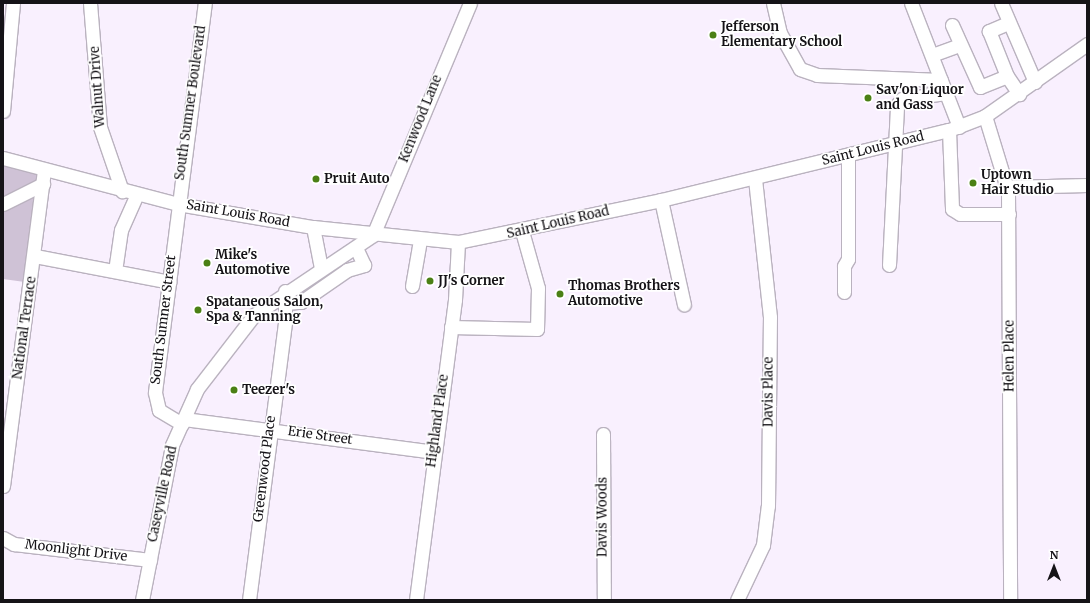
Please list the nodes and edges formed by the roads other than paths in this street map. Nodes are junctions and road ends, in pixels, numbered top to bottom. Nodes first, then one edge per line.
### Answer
1 (13, 3) edge
2 (90, 3) edge
3 (205, 3) edge
4 (470, 3) edge
5 (773, 3) edge
6 (911, 3) edge
7 (1000, 3) edge
8 (1008, 23) junction
9 (952, 25) dead end
10 (1087, 44) edge
11 (960, 45) junction
12 (932, 55) junction
13 (4, 74) edge
14 (1007, 76) junction
15 (941, 80) junction
16 (1035, 82) junction
17 (946, 93) junction
18 (1019, 94) junction
19 (3, 111) edge
20 (985, 116) junction
21 (954, 129) junction
22 (893, 144) junction
23 (848, 155) junction
24 (3, 158) edge
25 (44, 170) junction
26 (755, 178) junction
27 (43, 184) junction
28 (1087, 184) edge
29 (1007, 187) junction
30 (122, 191) junction
31 (137, 194) junction
32 (661, 200) junction
33 (3, 204) edge
34 (178, 204) junction
35 (1009, 214) junction
36 (313, 226) junction
37 (522, 231) junction
38 (373, 235) junction
39 (420, 240) junction
40 (458, 242) junction
41 (356, 248) junction
42 (35, 256) junction
43 (890, 265) dead end
44 (321, 268) junction
45 (115, 271) junction
46 (305, 279) junction
47 (170, 282) junction
48 (412, 286) dead end
49 (844, 292) dead end
50 (313, 293) junction
51 (285, 297) junction
52 (684, 305) dead end
53 (451, 327) junction
54 (183, 421) junction
55 (271, 429) junction
56 (603, 434) dead end
57 (433, 452) junction
58 (3, 486) edge
59 (3, 538) edge
60 (150, 560) junction
61 (142, 600) edge
62 (249, 600) edge
63 (416, 600) edge
64 (604, 600) edge
65 (737, 600) edge
66 (1010, 600) edge

1 - 13 street
2 - 30 street, Walnut Drive
3 - 34 street, South Sumner Boulevard
4 - 38 street, Kenwood Lane
5 - 15 street
6 - 12 street
7 - 8 street
8 - 14 street
8 - 16 street
9 - 11 street
10 - 16 street, Saint Louis Road
11 - 12 street
11 - 14 street
12 - 15 street
13 - 19 street
14 - 18 street
15 - 17 street
16 - 18 street, Saint Louis Road
17 - 21 street
17 - 22 street
18 - 20 street, Saint Louis Road
20 - 21 street, Saint Louis Road
20 - 29 street, Helen Place
21 - 22 street, Saint Louis Road
21 - 35 street
22 - 23 street, Saint Louis Road
22 - 43 street
23 - 26 street, Saint Louis Road
23 - 49 street
24 - 25 street, Saint Louis Road
25 - 27 street, National Terrace
25 - 30 street, Saint Louis Road
26 - 32 street, Saint Louis Road
26 - 65 street, Davis Place
27 - 33 street
27 - 42 street, National Terrace
28 - 29 street
29 - 35 street, Helen Place
30 - 31 street, Saint Louis Road
31 - 34 street, Saint Louis Road
31 - 45 street
32 - 37 street, Saint Louis Road
32 - 52 street
34 - 36 street, Saint Louis Road
34 - 47 street, South Sumner Street
35 - 66 street, Helen Place
36 - 38 street, Saint Louis Road
36 - 44 street
37 - 40 street, Saint Louis Road
37 - 53 street
38 - 39 street, Saint Louis Road
38 - 41 street, Caseyville Road
39 - 40 street, Saint Louis Road
39 - 48 street
40 - 53 street, Highland Place
41 - 44 street, Caseyville Road
41 - 50 street
42 - 45 street
42 - 58 street, National Terrace
44 - 46 street, Caseyville Road
45 - 47 street
46 - 50 street
46 - 51 street, Caseyville Road
47 - 54 street, South Sumner Street
50 - 51 street
51 - 54 street, Caseyville Road
51 - 55 street, Greenwood Place
53 - 57 street, Highland Place
54 - 55 street, Erie Street
54 - 60 street, Caseyville Road
55 - 57 street, Erie Street
55 - 62 street, Greenwood Place
56 - 64 street, Davis Woods
57 - 63 street, Highland Place
59 - 60 street, Moonlight Drive
60 - 61 street, Caseyville Road

